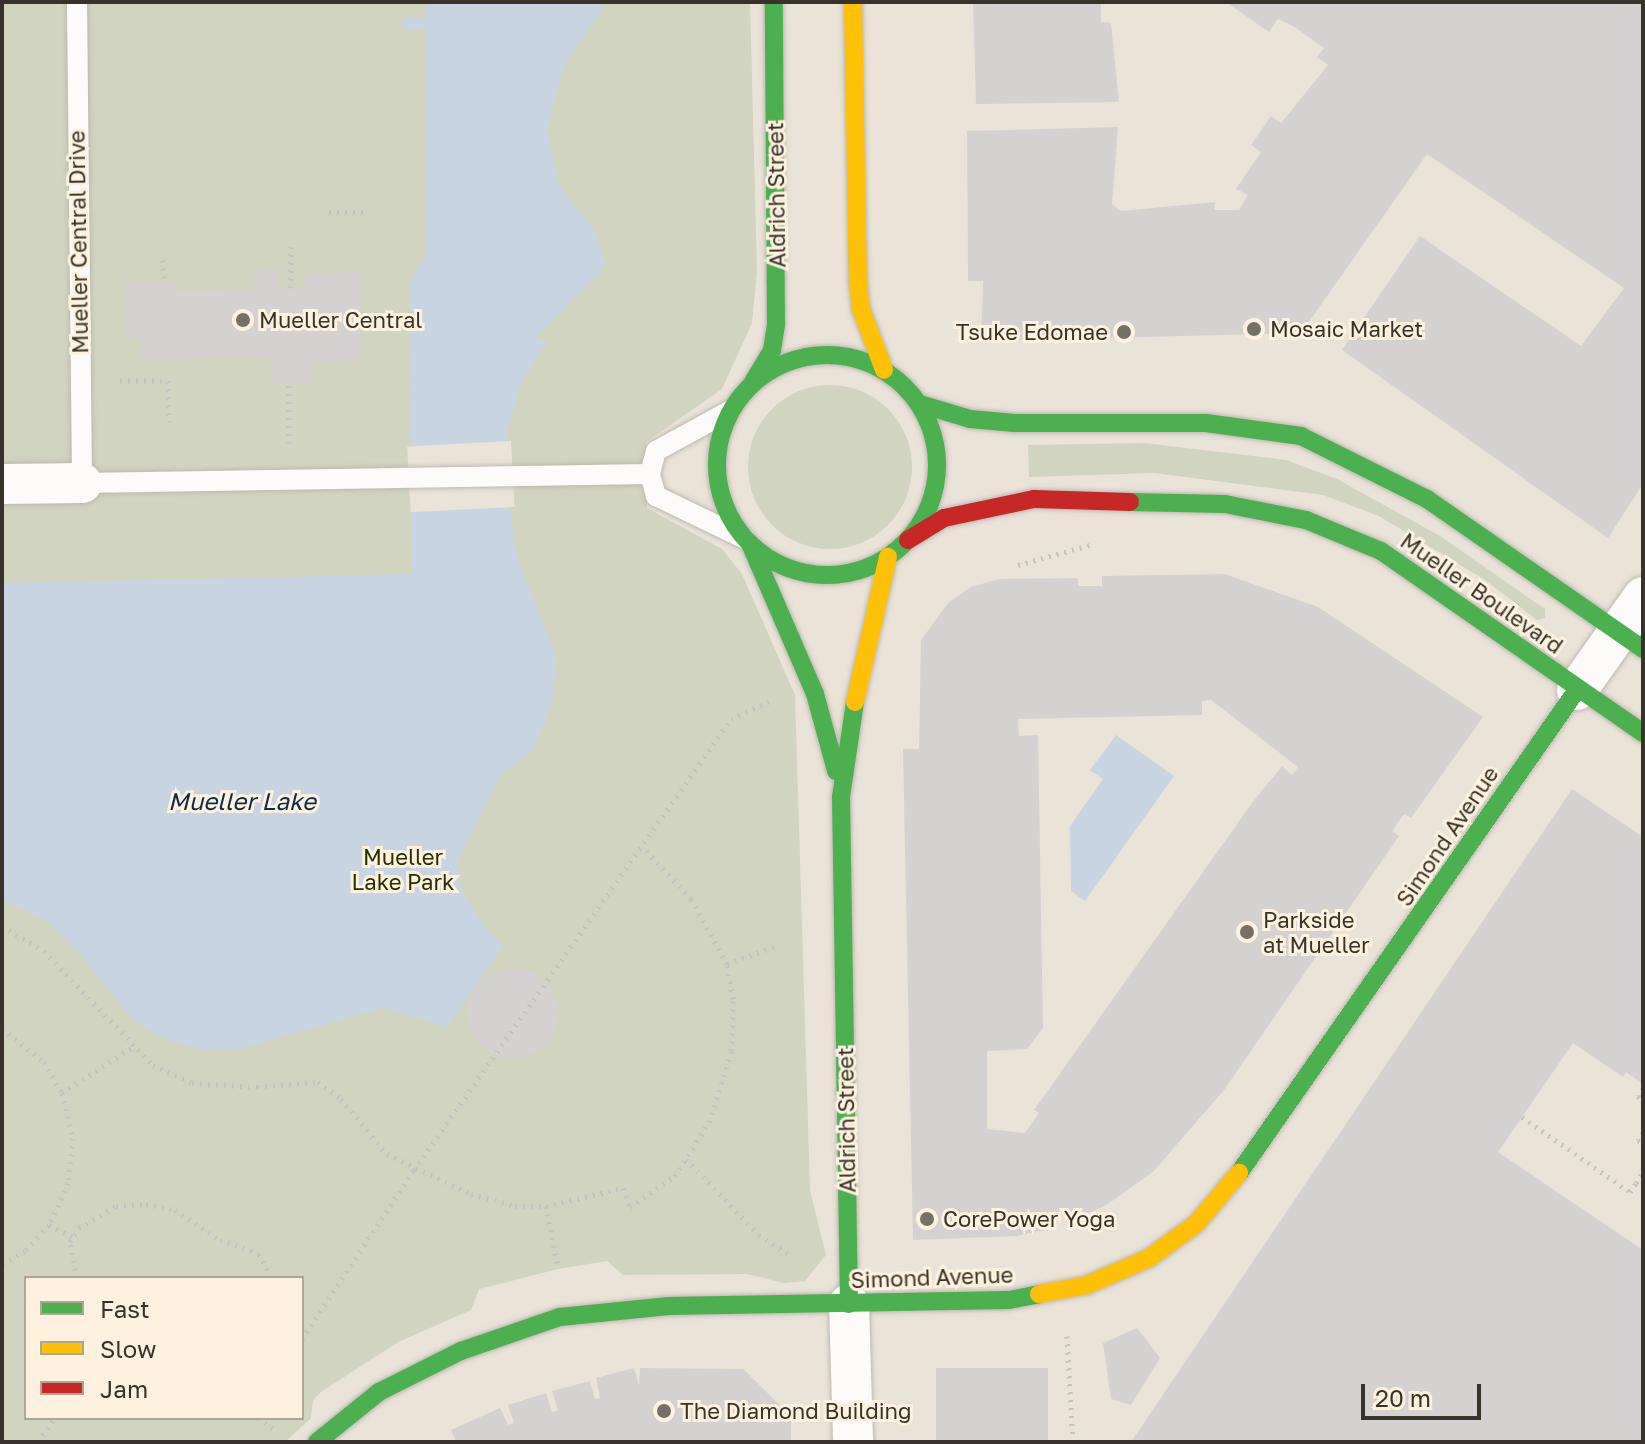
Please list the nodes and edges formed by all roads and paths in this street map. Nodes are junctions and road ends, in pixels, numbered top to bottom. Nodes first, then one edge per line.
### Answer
1 (77, 2) edge
2 (774, 2) edge
3 (853, 2) edge
4 (329, 212) dead end
5 (364, 212) dead end
6 (291, 243) dead end
7 (163, 260) dead end
8 (164, 282) dead end
9 (290, 288) dead end
10 (884, 370) junction
11 (120, 380) dead end
12 (753, 382) junction
13 (289, 384) dead end
14 (920, 404) junction
15 (731, 410) junction
16 (169, 422) dead end
17 (289, 443) dead end
18 (650, 474) junction
19 (82, 483) junction
20 (2, 484) edge
21 (908, 540) junction
22 (1104, 541) dead end
23 (748, 542) junction
24 (888, 557) junction
25 (1018, 565) dead end
26 (1643, 597) edge
27 (1631, 640) edge
28 (1577, 690) junction
29 (773, 699) dead end
30 (1643, 733) edge
31 (841, 797) junction
32 (642, 846) junction
33 (2, 926) edge
34 (779, 945) dead end
35 (727, 964) junction
36 (2, 1029) edge
37 (134, 1046) junction
38 (1643, 1089) edge
39 (62, 1093) junction
40 (1643, 1100) edge
41 (1522, 1117) dead end
42 (1643, 1133) edge
43 (1643, 1143) edge
44 (686, 1159) junction
45 (414, 1170) junction
46 (1643, 1172) edge
47 (1636, 1183) junction
48 (1643, 1188) edge
49 (546, 1206) junction
50 (49, 1225) junction
51 (73, 1237) junction
52 (791, 1256) dead end
53 (557, 1264) dead end
54 (2, 1265) edge
55 (77, 1276) edge
56 (271, 1276) edge
57 (849, 1304) junction
58 (304, 1336) edge
59 (1067, 1336) dead end
60 (54, 1420) edge
61 (261, 1420) edge
62 (288, 1439) dead end
63 (38, 1442) edge
64 (317, 1442) edge
65 (853, 1442) edge
66 (1073, 1442) edge

1 - 19 lane, Mueller Central Drive
2 - 12 street, Aldrich Street
3 - 10 street
4 - 5 path
6 - 9 path
7 - 8 path
10 - 12 street
10 - 14 street
11 - 16 path
12 - 15 street
13 - 17 path
14 - 21 street
14 - 27 street, Mueller Boulevard
15 - 18 lane
15 - 23 street
18 - 19 lane
18 - 23 lane
19 - 20 street
21 - 24 street
21 - 28 street, Mueller Boulevard
22 - 25 path
23 - 24 street
23 - 31 street, Aldrich Street
24 - 31 street, Aldrich Street
26 - 27 street
27 - 28 street
28 - 30 street, Mueller Boulevard
28 - 57 street, Simond Avenue
29 - 32 path
31 - 57 street, Aldrich Street
32 - 35 path
32 - 45 path
33 - 37 path
34 - 35 path
35 - 44 path
36 - 39 path
37 - 39 path
37 - 45 path
38 - 40 path
39 - 50 path
41 - 47 path
42 - 43 path
44 - 49 path
44 - 52 path
45 - 49 path
45 - 58 path
46 - 47 path
47 - 48 path
49 - 53 path
50 - 51 path
50 - 54 path
51 - 55 path
51 - 56 path
57 - 64 street, Simond Avenue
57 - 65 street, Aldrich Street
59 - 66 path
60 - 63 path
61 - 62 path

